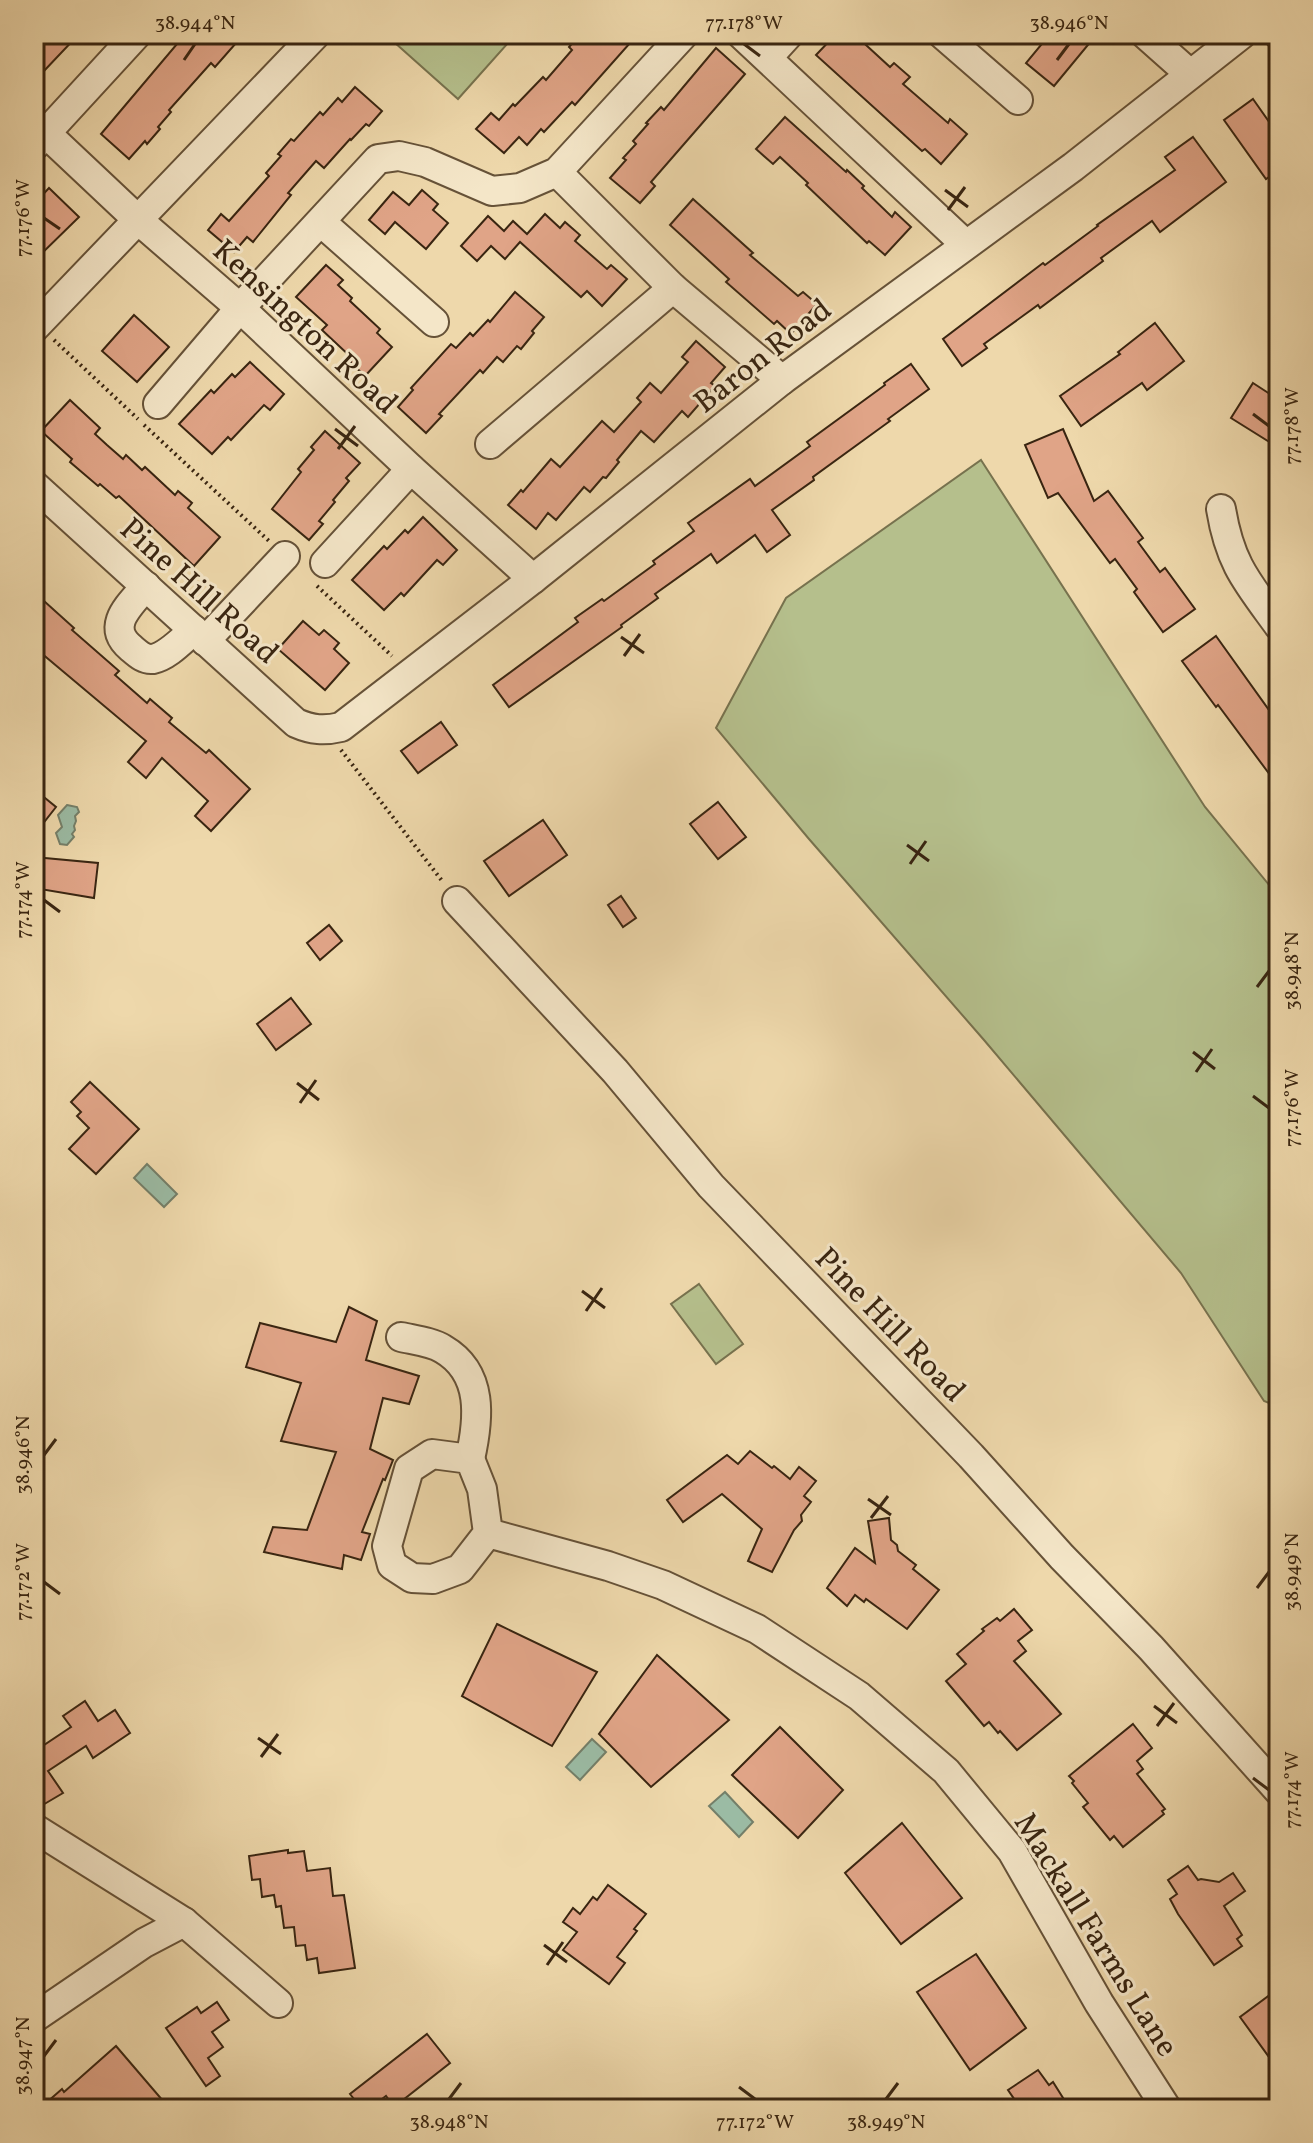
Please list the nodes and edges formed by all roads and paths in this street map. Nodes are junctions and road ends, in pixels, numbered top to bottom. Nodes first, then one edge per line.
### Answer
1 (137, 34) edge
2 (316, 34) edge
3 (684, 34) edge
4 (741, 34) edge
5 (789, 34) edge
6 (942, 34) edge
7 (1145, 34) edge
8 (1242, 34) edge
9 (768, 57) junction
10 (1190, 74) junction
11 (1018, 100) dead end
12 (38, 134) edge
13 (557, 172) junction
14 (137, 219) junction
15 (321, 222) junction
16 (965, 244) junction
17 (673, 288) junction
18 (240, 308) junction
19 (434, 322) dead end
20 (36, 327) edge
21 (782, 380) junction
22 (158, 404) dead end
23 (490, 444) dead end
24 (411, 469) junction
25 (34, 485) edge
26 (1221, 509) dead end
27 (285, 556) junction
28 (325, 563) dead end
29 (533, 579) junction
30 (146, 586) junction
31 (1279, 626) edge
32 (200, 636) junction
33 (411, 673) junction
34 (326, 731) junction
35 (459, 904) joint
36 (401, 1337) dead end
37 (470, 1459) junction
38 (488, 1533) junction
39 (1279, 1791) edge
40 (34, 1828) edge
41 (184, 1922) junction
42 (278, 2003) dead end
43 (34, 2018) edge
44 (1167, 2109) edge

1 - 12 street
2 - 14 street
3 - 13 street
4 - 9 street
5 - 9 street
6 - 11 street
7 - 10 street
8 - 10 street, Baron Road
9 - 16 street
10 - 16 street, Baron Road
12 - 14 street, Kensington Road
13 - 15 street
13 - 17 street
14 - 18 street, Kensington Road
14 - 20 street
15 - 18 street
15 - 19 street
16 - 21 street, Baron Road
17 - 21 street
17 - 23 street
18 - 22 street
18 - 24 street, Kensington Road
20 - 27 path
21 - 29 street, Baron Road
24 - 28 street
24 - 29 street, Kensington Road
25 - 30 street, Pine Hill Road
26 - 31 street
27 - 32 street
27 - 33 path
29 - 33 street, Baron Road
30 - 32 street, Pine Hill Road
30 - 32 street
32 - 34 street, Pine Hill Road
33 - 34 street, Baron Road
34 - 35 path
35 - 39 street, Pine Hill Road
36 - 37 street
37 - 38 street
37 - 38 street
38 - 44 street, Mackall Farms Lane
40 - 41 street
41 - 42 street
41 - 43 street

